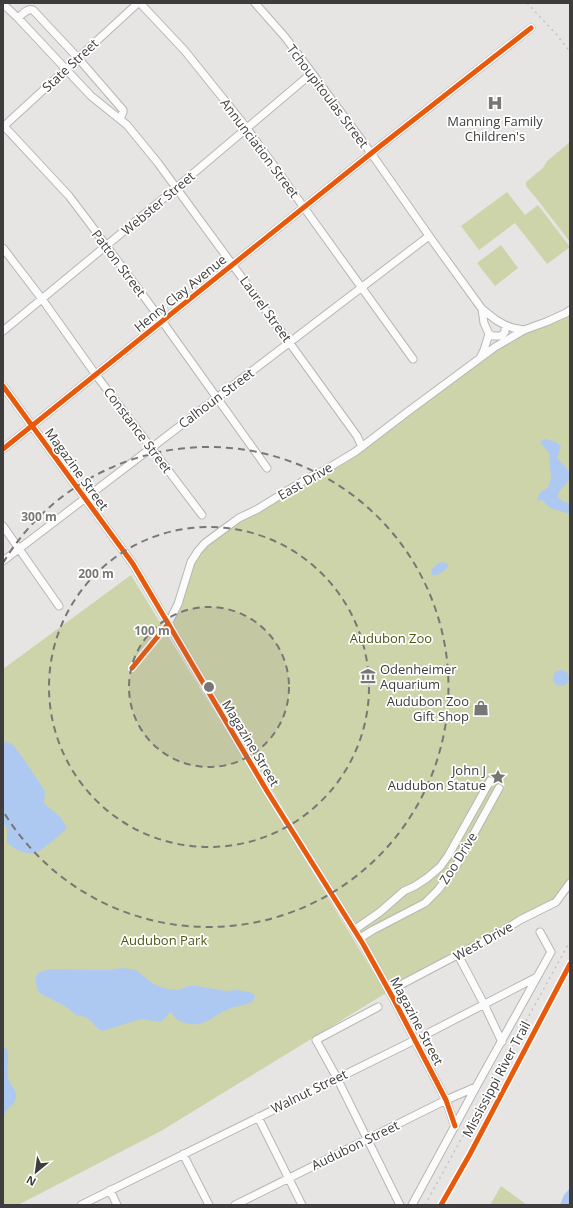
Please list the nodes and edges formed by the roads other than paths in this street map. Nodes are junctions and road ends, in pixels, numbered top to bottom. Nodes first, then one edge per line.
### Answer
1 (139, 3) edge
2 (255, 3) edge
3 (3, 4) edge
4 (18, 18) junction
5 (531, 28) dead end
6 (78, 58) junction
7 (66, 69) junction
8 (312, 73) junction
9 (120, 119) junction
10 (3, 126) edge
11 (246, 127) junction
12 (371, 153) junction
13 (176, 188) junction
14 (303, 207) junction
15 (429, 236) junction
16 (106, 246) junction
17 (3, 248) edge
18 (233, 265) junction
19 (362, 287) junction
20 (42, 298) junction
21 (482, 309) junction
22 (570, 310) edge
23 (162, 321) junction
24 (505, 325) junction
25 (524, 330) junction
26 (3, 331) edge
27 (489, 334) junction
28 (290, 342) junction
29 (413, 359) dead end
30 (479, 359) junction
31 (96, 375) junction
32 (3, 386) edge
33 (216, 398) junction
34 (32, 426) junction
35 (362, 447) junction
36 (151, 448) junction
37 (3, 449) edge
38 (267, 468) dead end
39 (84, 498) junction
40 (202, 515) dead end
41 (3, 526) edge
42 (19, 548) junction
43 (3, 561) edge
44 (59, 606) dead end
45 (168, 624) junction
46 (490, 781) dead end
47 (499, 788) dead end
48 (570, 883) edge
49 (354, 930) junction
50 (540, 932) dead end
51 (360, 938) junction
52 (458, 955) junction
53 (537, 977) junction
54 (389, 991) junction
55 (484, 1004) junction
56 (378, 1007) dead end
57 (415, 1040) junction
58 (502, 1042) junction
59 (337, 1078) junction
60 (476, 1087) junction
61 (446, 1100) junction
62 (258, 1117) junction
63 (455, 1126) junction
64 (367, 1140) junction
65 (183, 1154) junction
66 (288, 1178) junction
67 (110, 1190) junction
68 (416, 1198) junction
69 (81, 1205) edge
70 (117, 1205) edge
71 (209, 1205) edge
72 (235, 1205) edge
73 (302, 1205) edge
74 (400, 1205) edge
75 (412, 1205) edge

1 - 6 street, State Street
1 - 11 street, Annunciation Street
2 - 8 street, Tchoupitoulas Street
3 - 4 street, Laurel Street
4 - 6 street
4 - 7 street, Laurel Street
5 - 12 street, Henry Clay Avenue
6 - 7 street, State Street
6 - 9 street
7 - 9 street, Laurel Street
7 - 10 street, State Street
8 - 11 street, Webster Street
8 - 12 street, Tchoupitoulas Street
9 - 13 street, Laurel Street
10 - 16 street, Patton Street
11 - 13 street, Webster Street
11 - 14 street, Annunciation Street
12 - 14 street, Henry Clay Avenue
12 - 15 street, Tchoupitoulas Street
13 - 16 street, Webster Street
13 - 18 street, Laurel Street
14 - 18 street, Henry Clay Avenue
14 - 19 street, Annunciation Street
15 - 19 street, Calhoun Street
15 - 21 street, Tchoupitoulas Street
16 - 20 street, Webster Street
16 - 23 street, Patton Street
17 - 20 street, Constance Street
18 - 23 street, Henry Clay Avenue
18 - 28 street, Laurel Street
19 - 28 street, Calhoun Street
19 - 29 street, Annunciation Street
20 - 26 street, Webster Street
20 - 31 street, Constance Street
21 - 24 street, Tchoupitoulas Street
21 - 27 street, Tchoupitoulas Street
22 - 25 street, East Drive
23 - 31 street, Henry Clay Avenue
23 - 33 street, Patton Street
24 - 25 street, Tchoupitoulas Street
24 - 27 street
25 - 30 street, East Drive
27 - 30 street
28 - 33 street, Calhoun Street
28 - 35 street, Laurel Street
30 - 35 street, East Drive
31 - 34 street, Henry Clay Avenue
31 - 36 street, Constance Street
32 - 34 street, Magazine Street
33 - 36 street, Calhoun Street
33 - 38 street, Patton Street
34 - 37 street, Henry Clay Avenue
34 - 39 street, Magazine Street
35 - 45 street, East Drive
36 - 39 street, Calhoun Street
36 - 40 street, Constance Street
39 - 42 street, Calhoun Street
39 - 45 street, Magazine Street
41 - 42 street
42 - 43 street, Calhoun Street
42 - 44 street
45 - 49 street, Magazine Street
46 - 49 street, Zoo Drive
47 - 51 street, Zoo Drive
48 - 52 street, West Drive
49 - 51 street, Magazine Street
50 - 53 street
51 - 54 street, Magazine Street
52 - 54 street, West Drive
52 - 55 street
53 - 55 street, Walnut Street
53 - 58 street
54 - 57 street, Magazine Street
55 - 57 street, Walnut Street
55 - 58 street
56 - 59 street
57 - 59 street, Walnut Street
57 - 61 street, Magazine Street
58 - 60 street
59 - 62 street, Walnut Street
59 - 64 street
60 - 61 street, Audubon Street
60 - 63 street
61 - 63 street, Magazine Street
61 - 64 street, Audubon Street
62 - 65 street, Walnut Street
62 - 66 street
63 - 68 street
64 - 66 street, Audubon Street
64 - 74 street
65 - 67 street, Walnut Street
65 - 71 street
66 - 72 street, Audubon Street
66 - 73 street
67 - 69 street, Walnut Street
67 - 70 street
68 - 74 street
68 - 75 street

